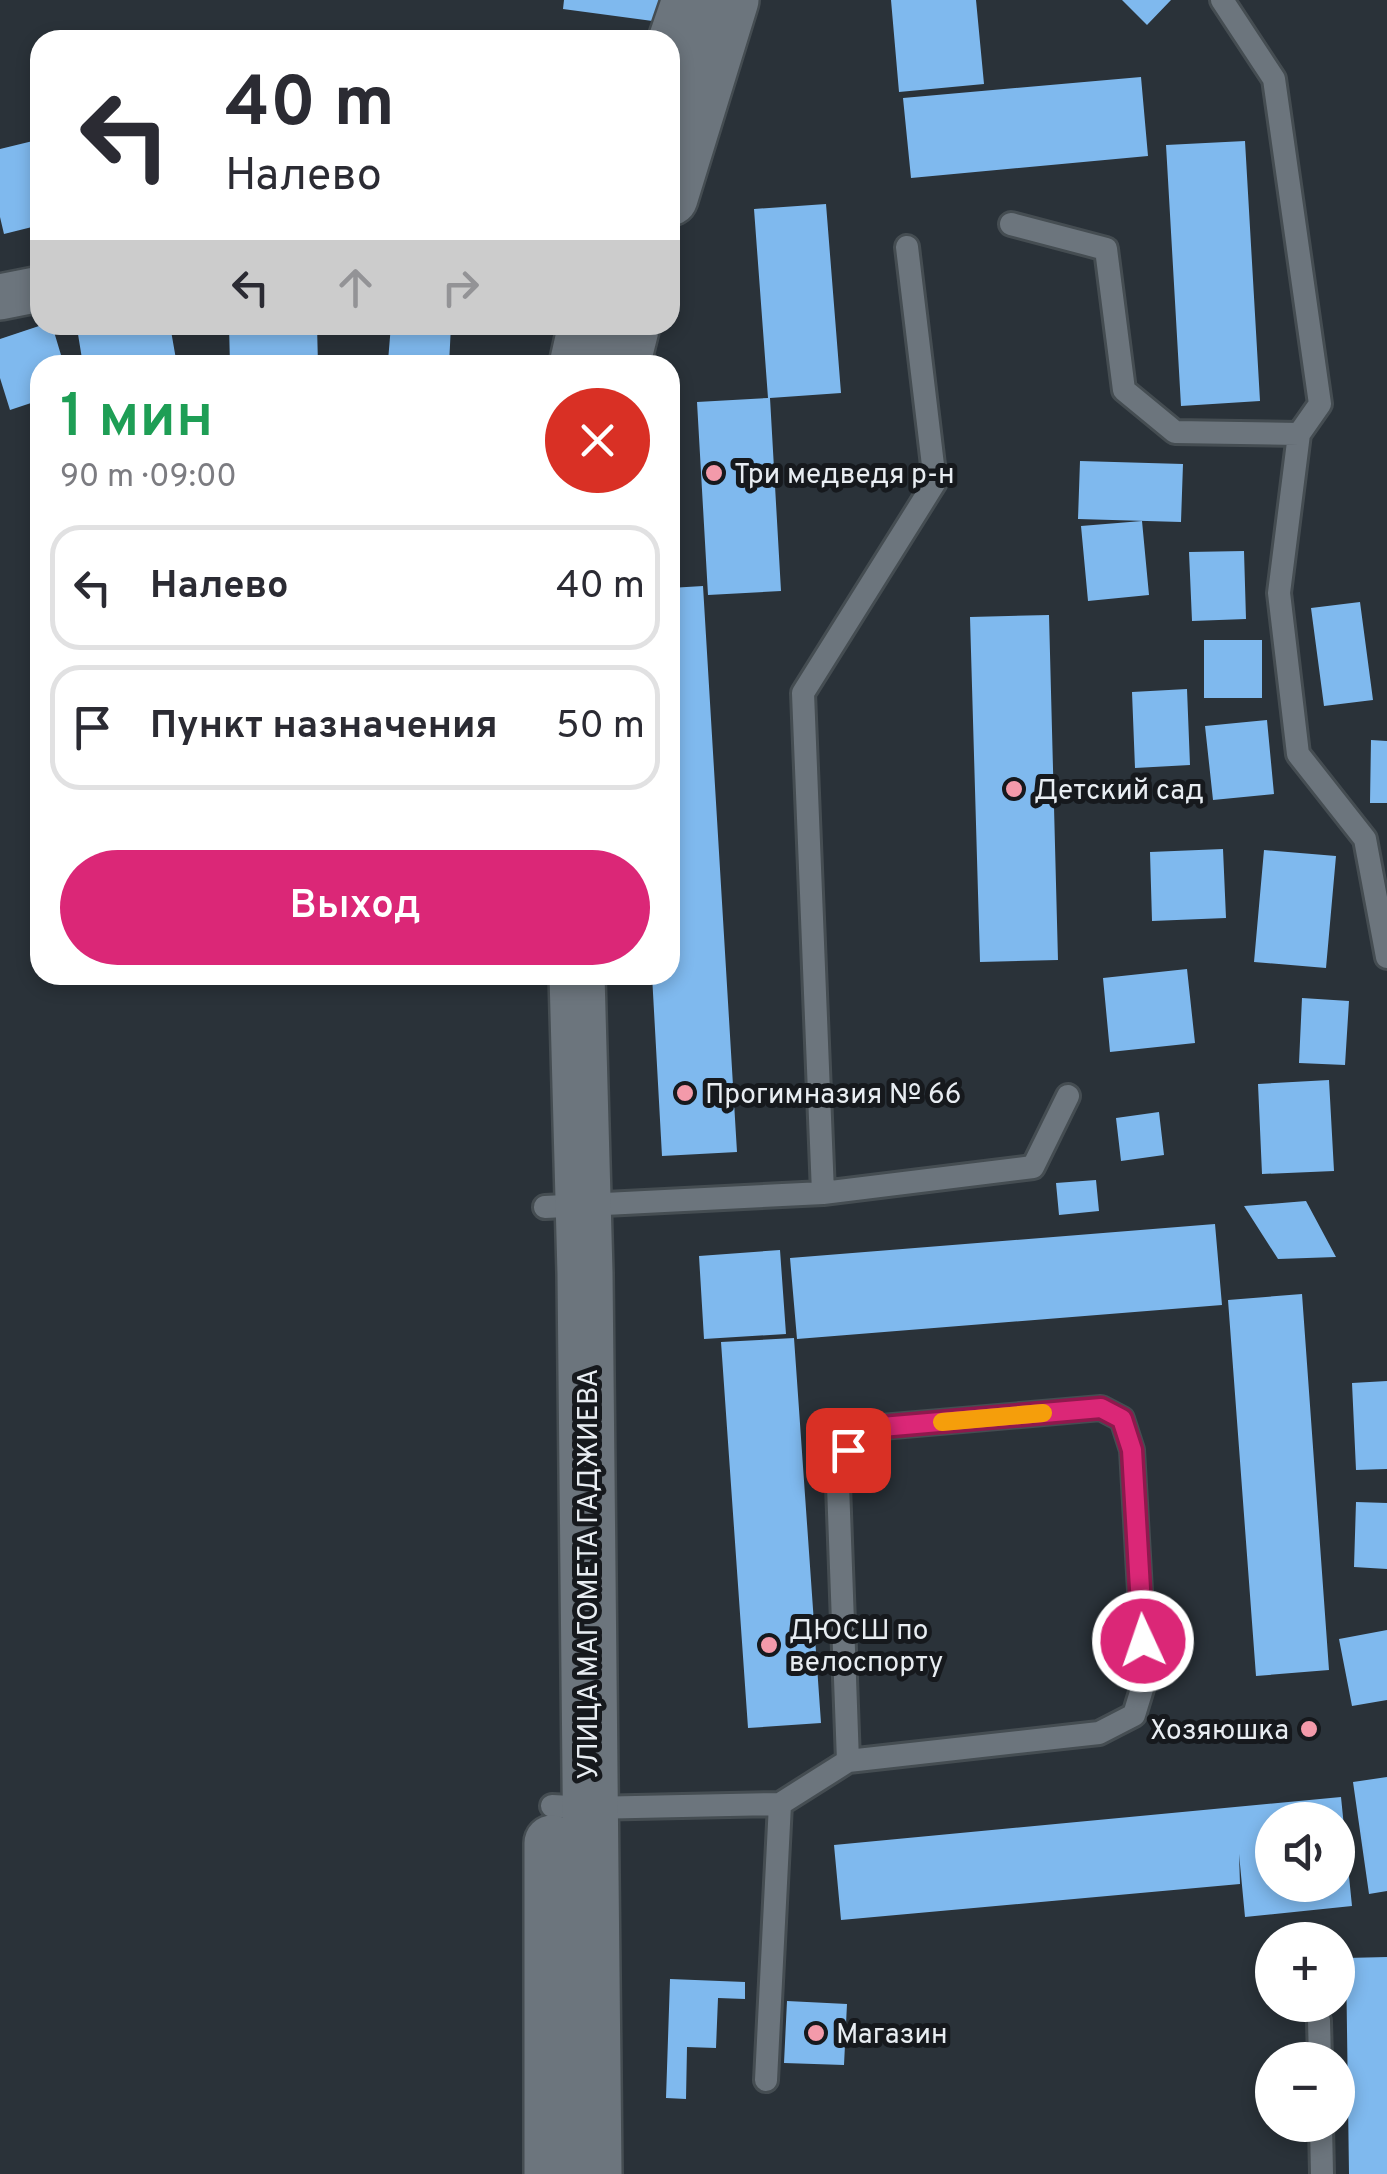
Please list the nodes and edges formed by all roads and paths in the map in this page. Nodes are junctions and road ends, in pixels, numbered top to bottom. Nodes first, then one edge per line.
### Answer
1 (690, 0) edge
2 (732, 0) edge
3 (1222, 0) edge
4 (680, 30) edge
5 (680, 166) edge
6 (1012, 224) dead end
7 (907, 247) dead end
8 (30, 291) edge
9 (0, 297) edge
10 (1299, 434) junction
11 (1387, 957) edge
12 (541, 985) edge
13 (576, 985) edge
14 (1068, 1096) dead end
15 (823, 1193) junction
16 (564, 1206) junction
17 (848, 1761) junction
18 (780, 1804) junction
19 (571, 1807) junction
20 (766, 2080) dead end
21 (1321, 2142) edge
22 (552, 2174) edge
23 (594, 2174) edge
24 (1322, 2174) edge

1 - 4 main road
2 - 5 main road
3 - 10 lane
6 - 10 lane
7 - 15 lane
8 - 9 street
10 - 11 lane
12 - 16 main road, УЛИЦА МАГОМЕТА ГАДЖИЕВА
13 - 16 main road, УЛИЦА МАГОМЕТА ГАДЖИЕВА
14 - 15 lane
15 - 16 lane
16 - 19 main road, УЛИЦА МАГОМЕТА ГАДЖИЕВА
17 - 17 lane
17 - 18 lane
18 - 19 lane
18 - 20 lane
19 - 22 main road, УЛИЦА МАГОМЕТА ГАДЖИЕВА
19 - 23 main road, УЛИЦА МАГОМЕТА ГАДЖИЕВА
21 - 24 lane

